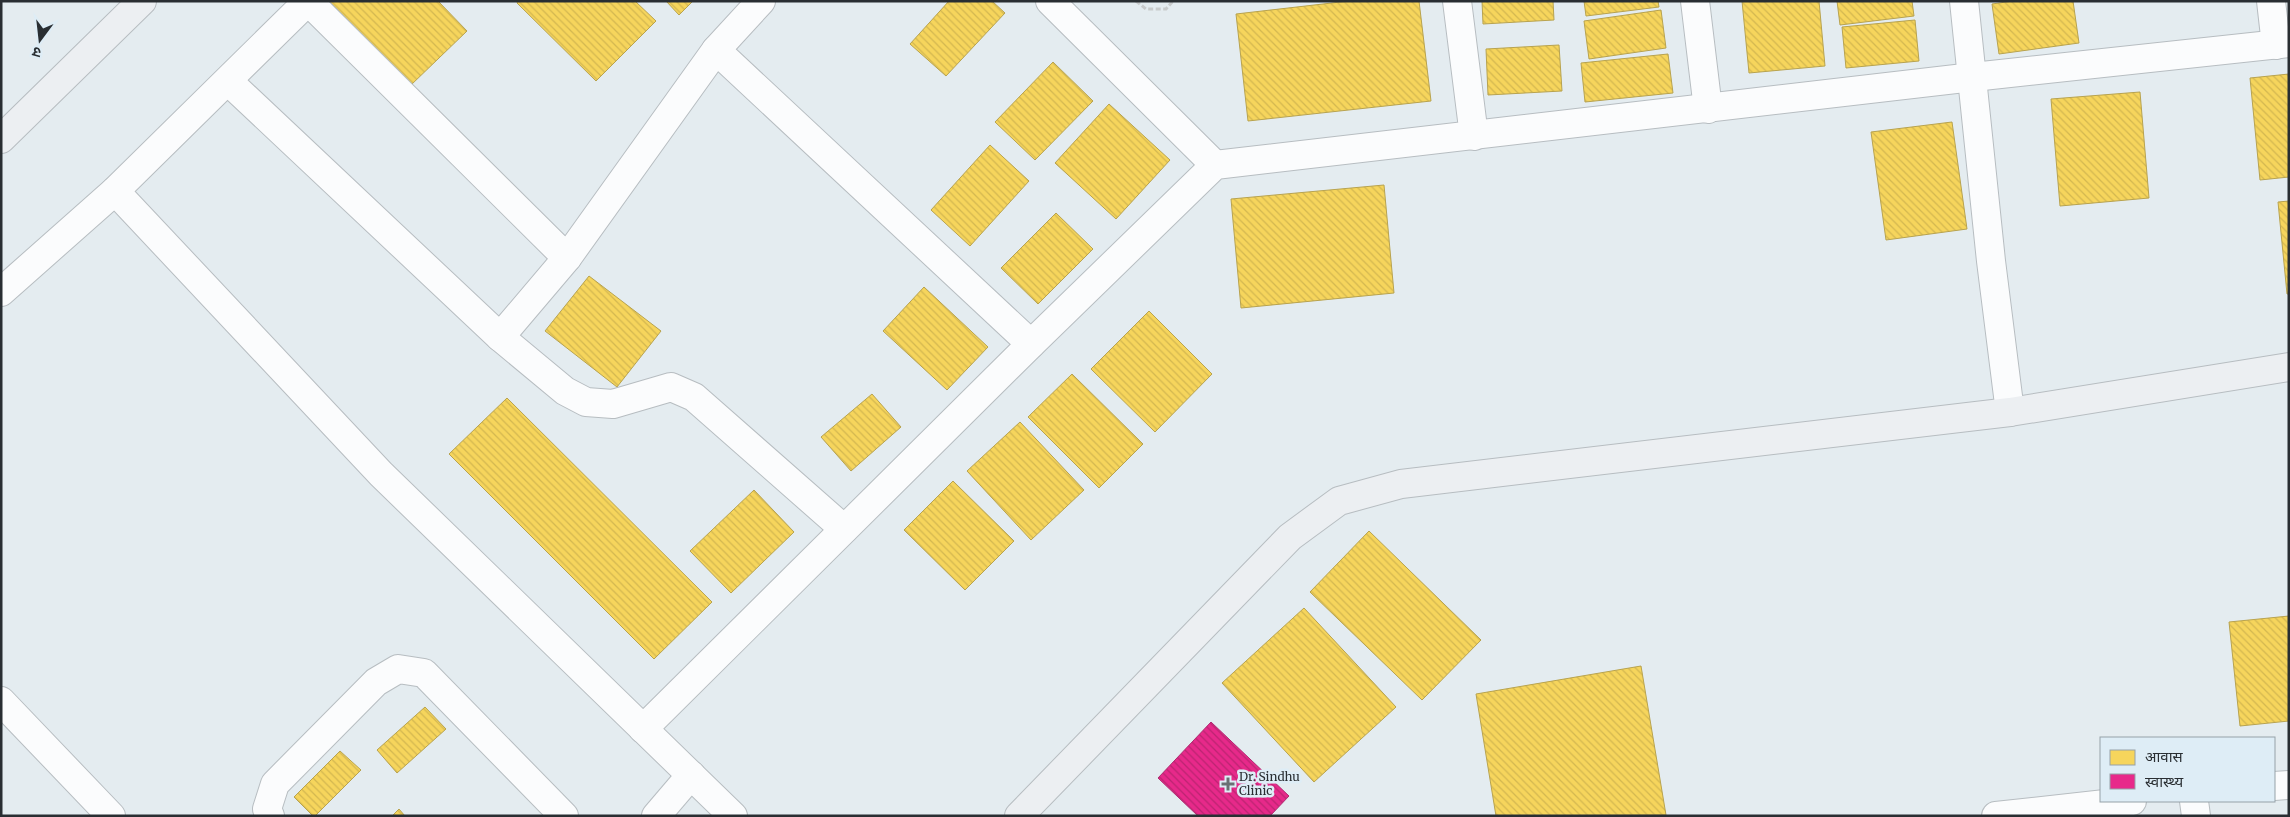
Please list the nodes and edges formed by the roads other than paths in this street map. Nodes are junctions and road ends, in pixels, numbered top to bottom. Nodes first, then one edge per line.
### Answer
1 (142, 1) edge
2 (308, 1) edge
3 (761, 1) edge
4 (1050, 1) edge
5 (1457, 1) edge
6 (1695, 1) edge
7 (1964, 1) edge
8 (2271, 1) edge
9 (2282, 44) edge
10 (716, 50) junction
11 (1973, 77) junction
12 (228, 81) junction
13 (1708, 110) junction
14 (1474, 136) junction
15 (1, 139) edge
16 (1215, 165) junction
17 (115, 191) junction
18 (567, 258) junction
19 (1, 292) edge
20 (500, 337) junction
21 (1030, 344) junction
22 (2289, 367) edge
23 (2010, 412) junction
24 (844, 529) junction
25 (1, 701) edge
26 (643, 728) junction
27 (691, 775) junction
28 (2289, 785) edge
29 (2275, 786) edge
30 (2123, 802) edge
31 (2194, 802) edge
32 (111, 816) edge
33 (270, 816) edge
34 (564, 816) edge
35 (656, 816) edge
36 (733, 816) edge
37 (1019, 816) edge
38 (1996, 816) edge
39 (2196, 816) edge

1 - 15 street
2 - 12 street
2 - 18 street
3 - 10 street
4 - 16 street
5 - 14 street
6 - 13 street
7 - 11 street
8 - 9 street
9 - 11 street
10 - 18 street
10 - 21 street
11 - 13 street
11 - 23 street
12 - 17 street
12 - 20 street
13 - 14 street
14 - 16 street
16 - 21 street
17 - 19 street
17 - 26 street
18 - 20 street
20 - 24 street
21 - 24 street
22 - 23 street
23 - 37 street
24 - 26 street
25 - 32 street
26 - 27 street
27 - 35 street
27 - 36 street
28 - 29 street
30 - 38 street
31 - 39 street
33 - 34 street

